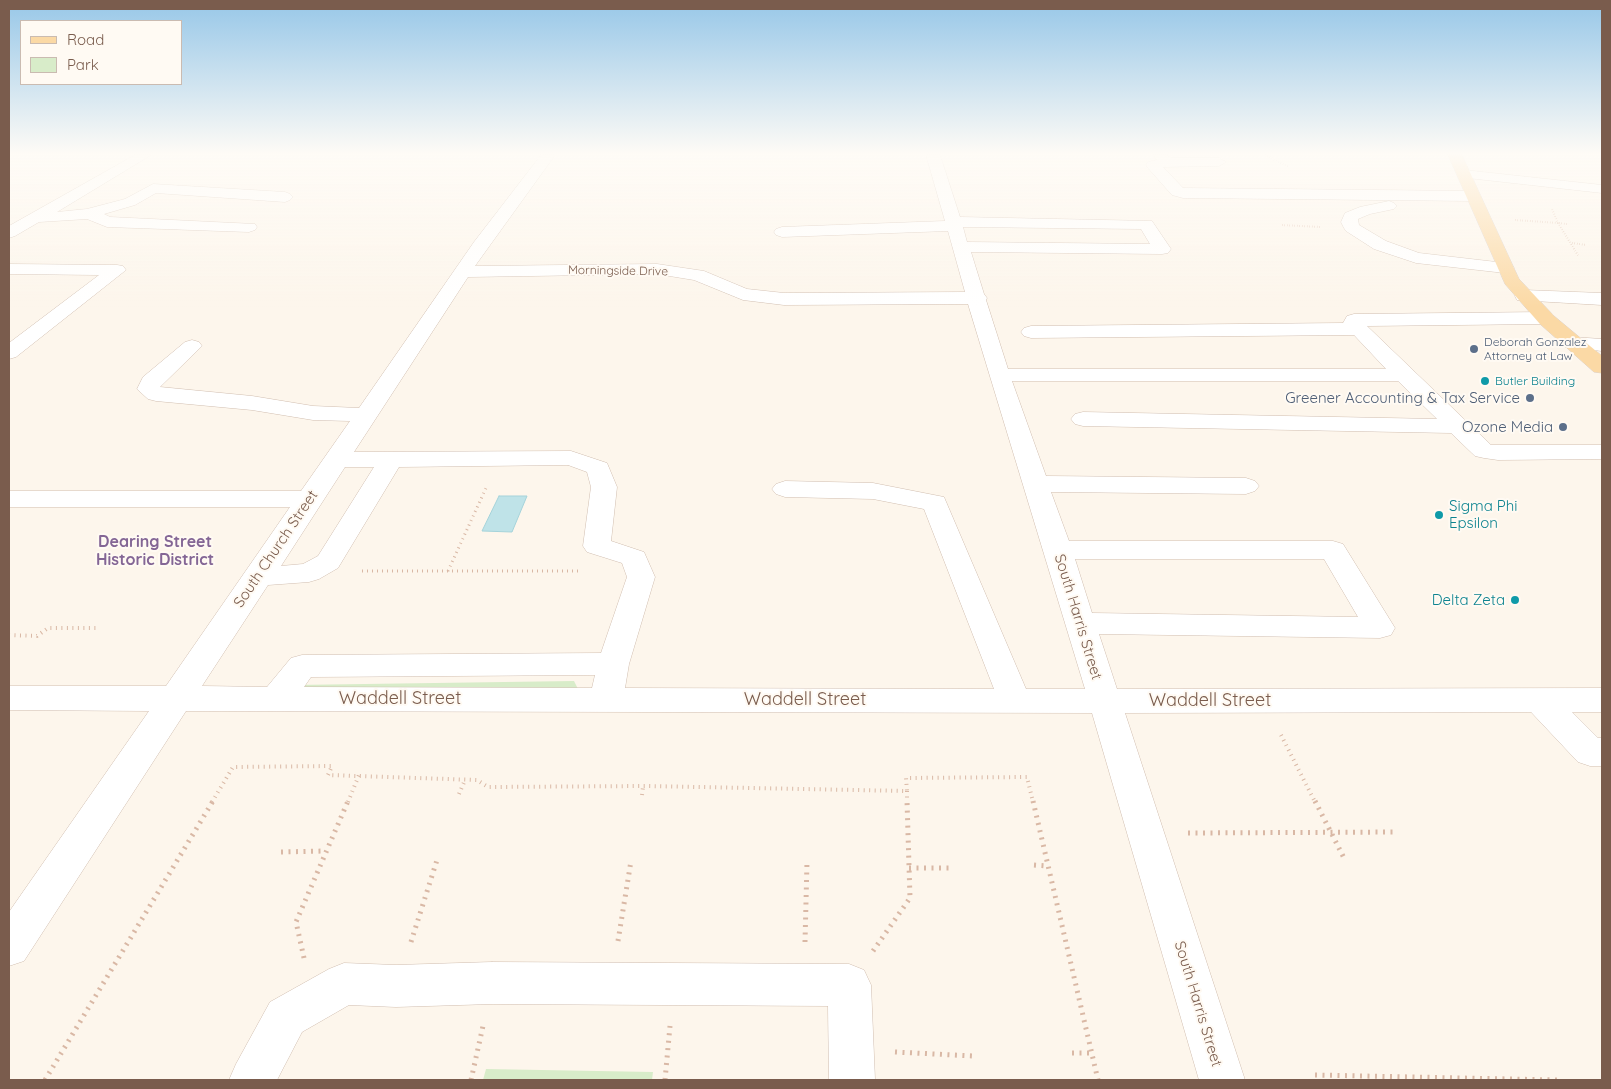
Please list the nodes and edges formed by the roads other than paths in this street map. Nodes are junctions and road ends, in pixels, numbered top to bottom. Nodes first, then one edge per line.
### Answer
1 (55, 206) edge
2 (117, 206) edge
3 (511, 206) edge
4 (949, 206) edge
5 (1403, 206) edge
6 (1477, 206) edge
7 (88, 214) junction
8 (34, 218) junction
9 (249, 227) dead end
10 (782, 232) dead end
11 (957, 232) junction
12 (9, 233) edge
13 (1505, 268) junction
14 (9, 269) edge
15 (463, 272) junction
16 (1524, 296) junction
17 (978, 298) junction
18 (1602, 298) edge
19 (1545, 318) junction
20 (1356, 326) junction
21 (1031, 332) dead end
22 (1572, 343) junction
23 (1602, 345) edge
24 (192, 346) dead end
25 (9, 353) edge
26 (1602, 368) edge
27 (999, 374) junction
28 (1404, 375) junction
29 (367, 415) junction
30 (1083, 419) dead end
31 (1457, 426) junction
32 (1602, 452) edge
33 (391, 459) junction
34 (336, 460) junction
35 (1035, 484) junction
36 (1246, 486) dead end
37 (785, 489) dead end
38 (9, 499) edge
39 (310, 499) junction
40 (1058, 550) junction
41 (259, 576) junction
42 (1079, 623) junction
43 (613, 664) junction
44 (9, 698) edge
45 (176, 698) junction
46 (276, 699) junction
47 (606, 699) junction
48 (1539, 700) junction
49 (1602, 700) edge
50 (1015, 701) junction
51 (1103, 702) junction
52 (1602, 752) edge
53 (9, 947) edge
54 (852, 1065) edge
55 (252, 1080) edge
56 (1222, 1080) edge

1 - 8 street
2 - 7 street
3 - 15 street, South Church Street
4 - 11 street, South Harris Street
5 - 13 street
6 - 13 main road
7 - 8 street
7 - 9 street
8 - 12 street
10 - 11 street
11 - 11 street
11 - 17 street, South Harris Street
13 - 16 main road
14 - 25 street
15 - 17 street, Morningside Drive
15 - 29 street, South Church Street
16 - 18 street
16 - 19 main road
17 - 27 street, South Harris Street
19 - 20 street
19 - 22 main road
20 - 21 street
20 - 28 street
22 - 23 street
22 - 26 main road
24 - 29 street
27 - 28 street
27 - 35 street, South Harris Street
28 - 31 street
29 - 34 street, South Church Street
30 - 31 street
31 - 32 street
33 - 34 street
33 - 41 street
33 - 43 street
34 - 39 street, South Church Street
35 - 36 street
35 - 40 street, South Harris Street
37 - 50 street
38 - 39 street
39 - 41 street, South Church Street
40 - 42 street, South Harris Street
40 - 42 street
41 - 45 street, South Church Street
42 - 51 street, South Harris Street
43 - 46 street
43 - 47 street
44 - 45 street, Waddell Street
45 - 46 street, Waddell Street
45 - 53 street, South Church Street
46 - 47 street, Waddell Street
47 - 50 street, Waddell Street
48 - 49 street, Waddell Street
48 - 51 street, Waddell Street
48 - 52 street
50 - 51 street, Waddell Street
51 - 56 street, South Harris Street
54 - 55 street

